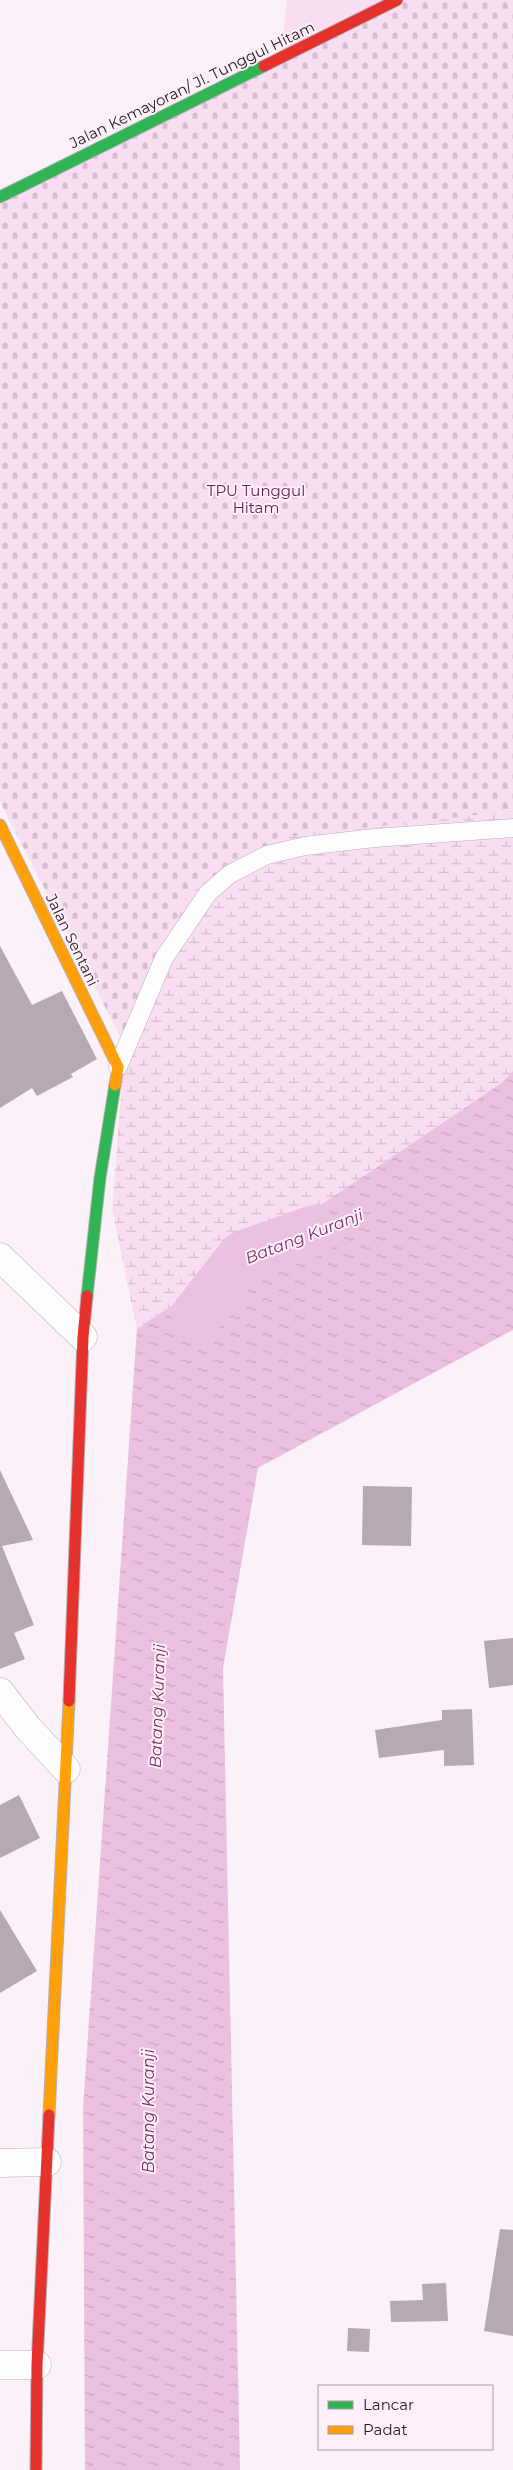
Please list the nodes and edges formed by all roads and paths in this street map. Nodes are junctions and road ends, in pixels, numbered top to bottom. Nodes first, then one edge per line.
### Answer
1 (397, 0) edge
2 (0, 197) edge
3 (0, 825) edge
4 (513, 828) edge
5 (118, 1067) junction
6 (1, 1260) edge
7 (83, 1337) junction
8 (0, 1692) edge
9 (66, 1769) junction
10 (47, 2162) junction
11 (0, 2163) edge
12 (0, 2365) edge
13 (37, 2365) junction
14 (36, 2470) edge

1 - 2 street, Jalan Kemayoran/ Jl. Tunggul Hitam
3 - 5 street, Jalan Sentani
4 - 5 lane
5 - 7 street
6 - 7 street
7 - 9 street
8 - 9 street
9 - 10 street
10 - 11 street
10 - 13 street
12 - 13 street
13 - 14 street

